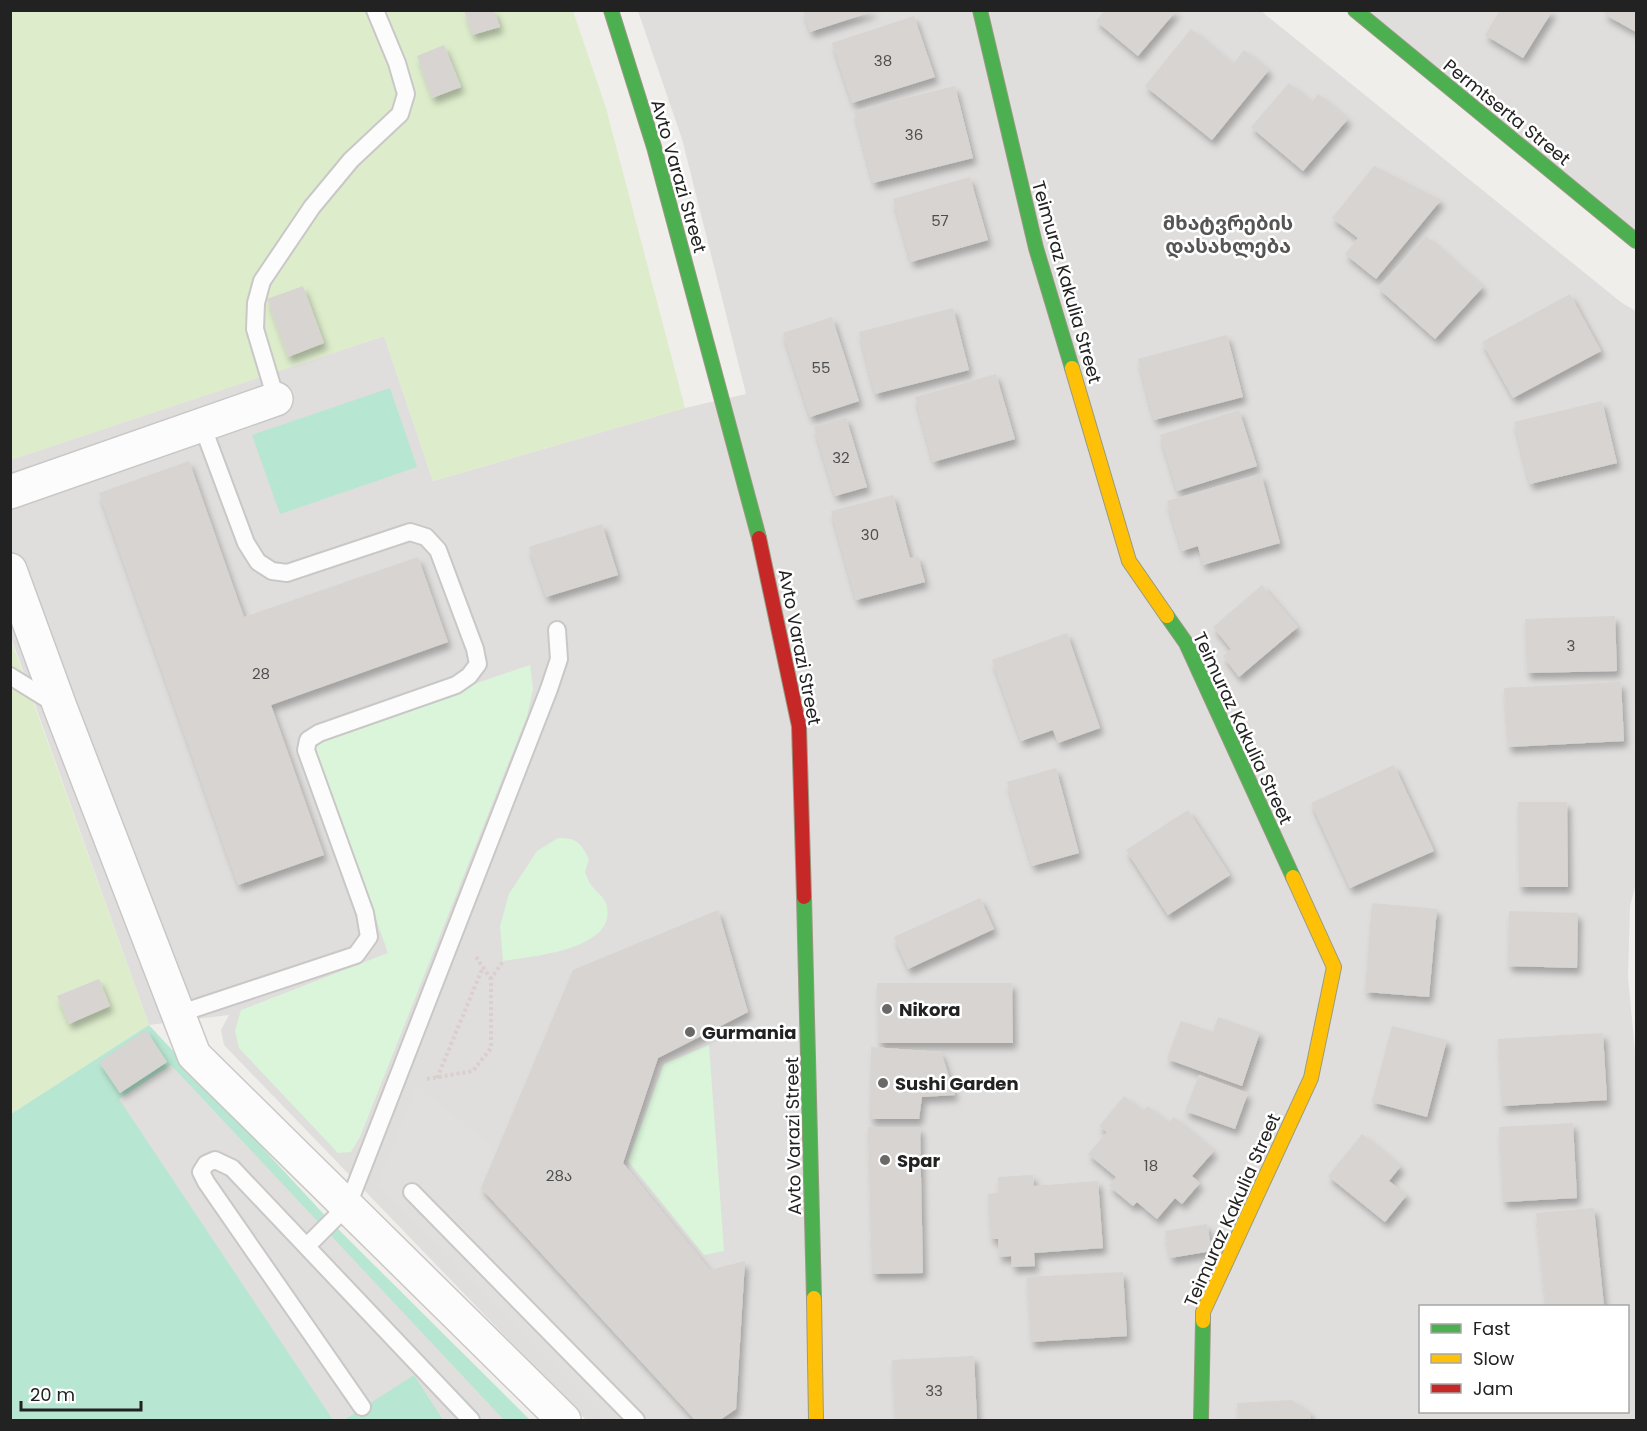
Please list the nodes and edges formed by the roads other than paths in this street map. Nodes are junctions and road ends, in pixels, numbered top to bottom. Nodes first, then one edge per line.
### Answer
1 (375, 10) edge
2 (611, 10) edge
3 (980, 10) edge
4 (1354, 10) edge
5 (1636, 241) edge
6 (276, 399) joint
7 (202, 425) junction
8 (10, 492) edge
9 (10, 570) edge
10 (557, 630) dead end
11 (10, 676) edge
12 (60, 707) junction
13 (178, 1014) junction
14 (412, 1192) dead end
15 (348, 1205) junction
16 (307, 1246) junction
17 (362, 1407) dead end
18 (471, 1420) edge
19 (564, 1420) edge
20 (636, 1420) edge
21 (816, 1420) edge
22 (1201, 1420) edge

1 - 6 lane
2 - 21 street, Avto Varazi Street
3 - 22 street, Teimuraz Kakulia Street
4 - 5 street, Permtserta Street
6 - 7 street
7 - 8 street
7 - 13 lane
9 - 12 street
10 - 15 lane
11 - 12 lane
12 - 13 street
13 - 15 street
14 - 20 lane
15 - 16 lane
15 - 19 street
16 - 17 lane
16 - 18 lane

